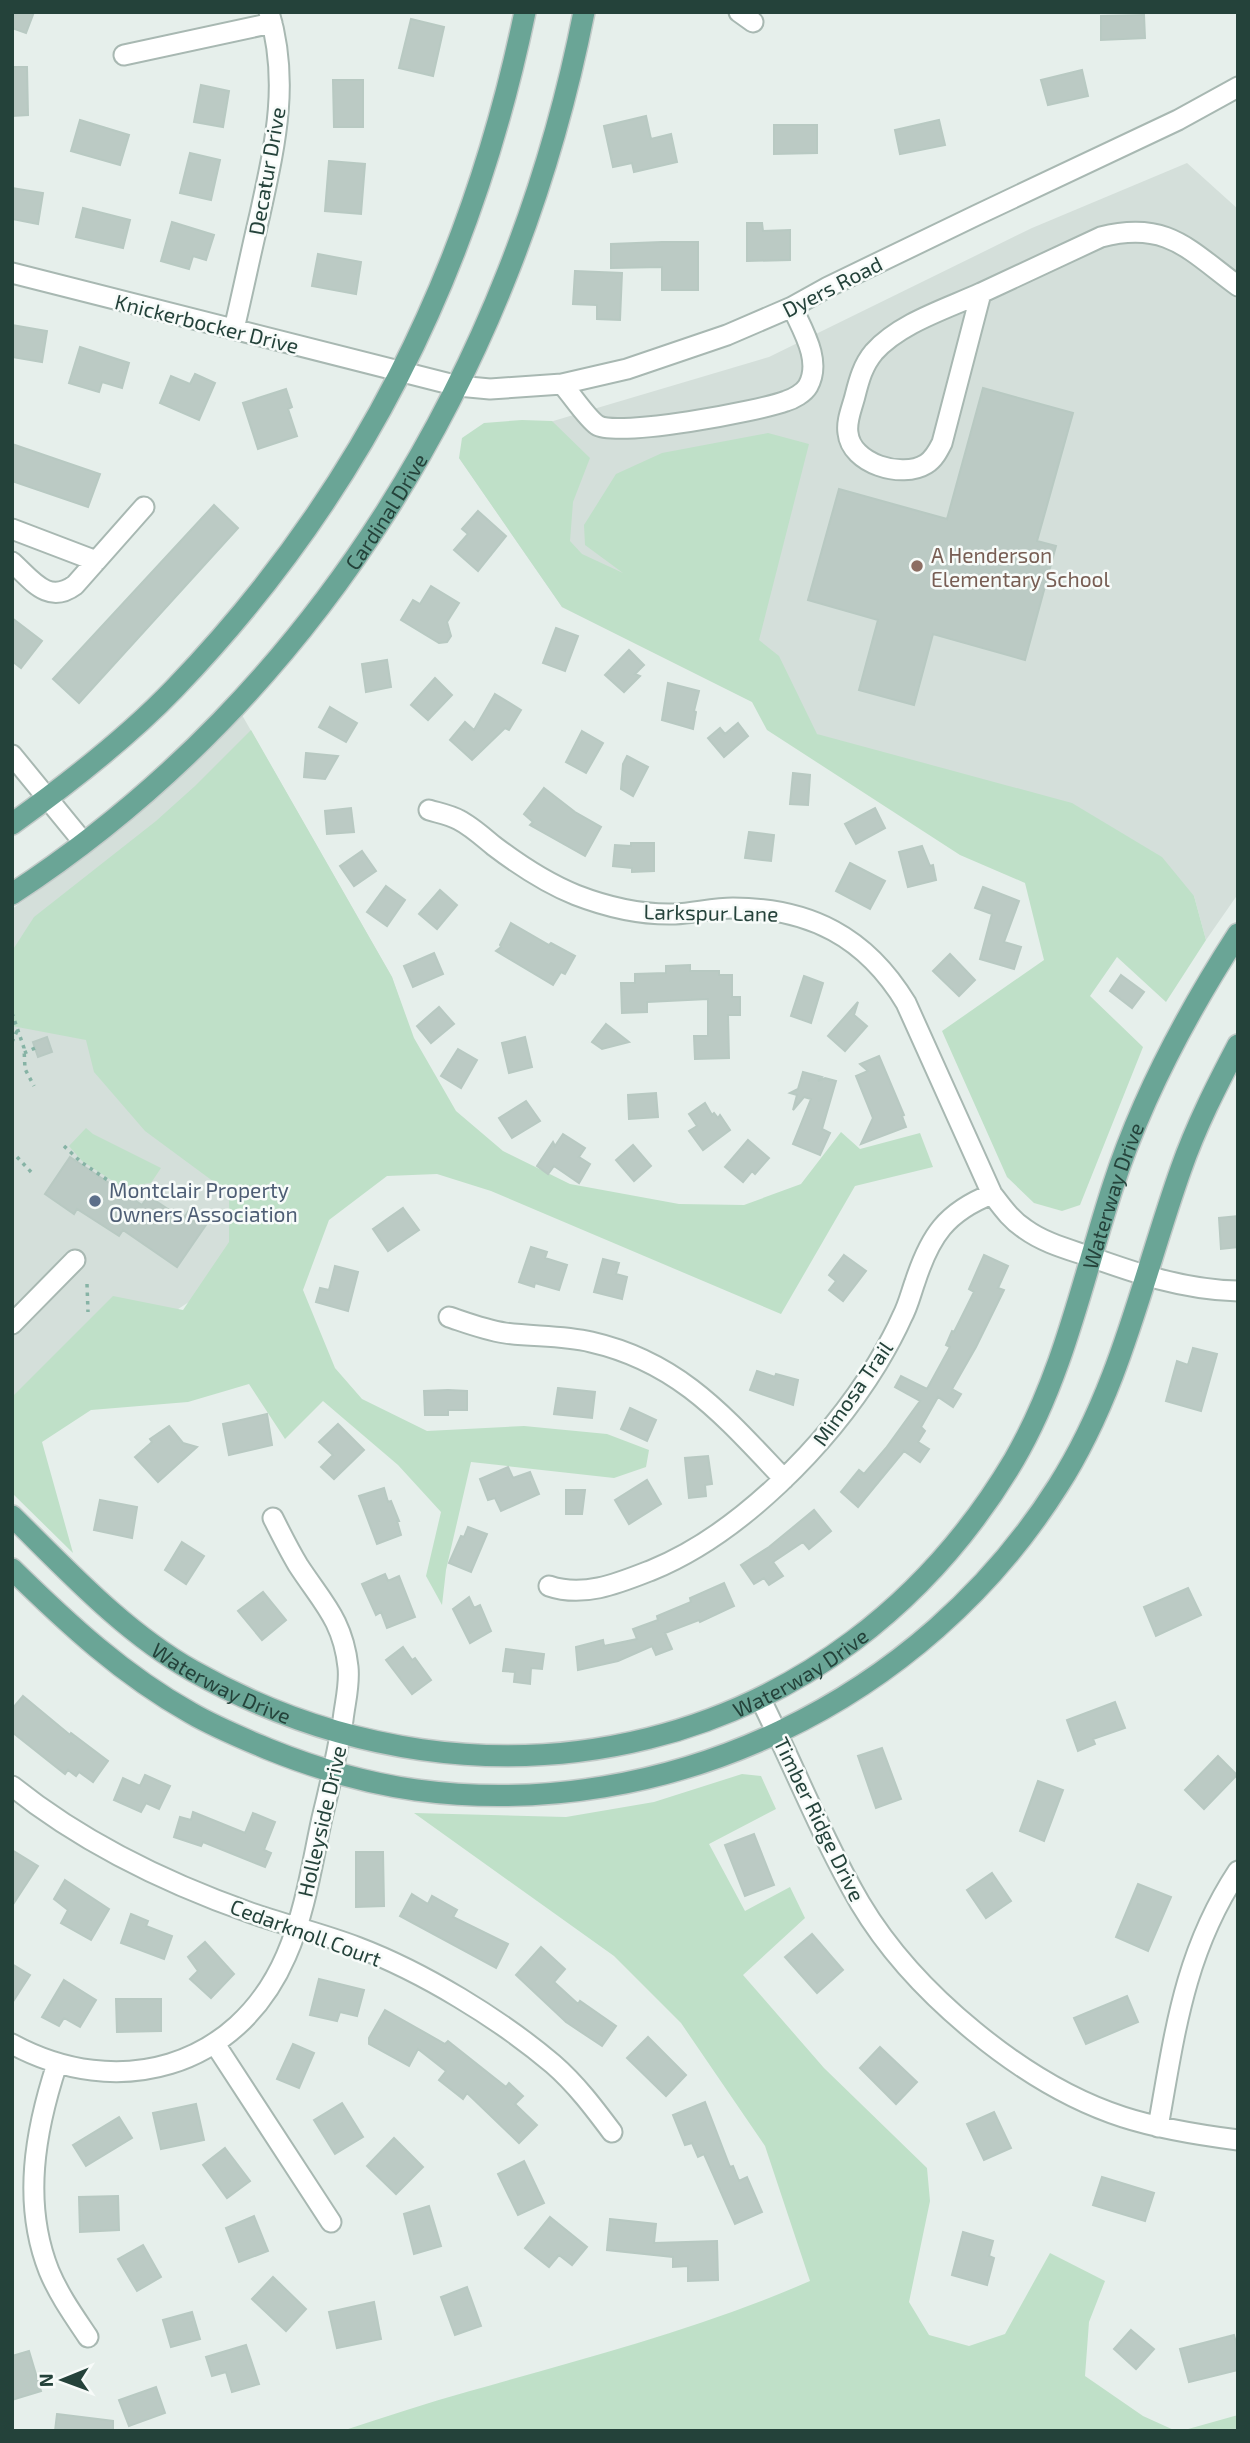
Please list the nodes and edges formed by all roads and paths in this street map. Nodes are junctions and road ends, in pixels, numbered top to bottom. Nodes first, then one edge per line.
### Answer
1 (524, 12) edge
2 (584, 12) edge
3 (271, 18) edge
4 (124, 55) dead end
5 (1238, 87) edge
6 (12, 273) edge
7 (1238, 286) edge
8 (981, 293) junction
9 (792, 307) junction
10 (234, 329) junction
11 (401, 372) junction
12 (562, 384) junction
13 (458, 386) junction
14 (144, 507) dead end
15 (12, 529) edge
16 (96, 561) junction
17 (12, 562) edge
18 (12, 755) edge
19 (48, 798) junction
20 (429, 810) dead end
21 (12, 824) edge
22 (84, 844) junction
23 (12, 894) edge
24 (1238, 934) edge
25 (12, 1013) edge
26 (18, 1029) junction
27 (12, 1042) edge
28 (1238, 1045) edge
29 (35, 1048) dead end
30 (24, 1053) junction
31 (34, 1086) dead end
32 (64, 1146) dead end
33 (17, 1157) dead end
34 (33, 1174) dead end
35 (118, 1187) dead end
36 (992, 1194) junction
37 (1090, 1257) junction
38 (75, 1260) dead end
39 (1145, 1276) junction
40 (87, 1284) dead end
41 (1238, 1292) edge
42 (88, 1312) dead end
43 (449, 1317) dead end
44 (12, 1324) edge
45 (784, 1479) junction
46 (12, 1516) edge
47 (273, 1518) dead end
48 (12, 1569) edge
49 (549, 1586) dead end
50 (761, 1698) junction
51 (777, 1733) junction
52 (340, 1734) junction
53 (333, 1771) junction
54 (12, 1786) edge
55 (1238, 1871) edge
56 (297, 1928) junction
57 (12, 2044) edge
58 (215, 2044) junction
59 (57, 2064) junction
60 (1158, 2126) junction
61 (612, 2132) dead end
62 (1238, 2140) edge
63 (331, 2222) dead end
64 (88, 2337) dead end

1 - 11 main road
2 - 13 main road, Cardinal Drive
3 - 4 street
3 - 10 street, Decatur Drive
5 - 9 street, Dyers Road
6 - 10 street, Knickerbocker Drive
7 - 8 street
8 - 8 street
9 - 12 street, Dyers Road
9 - 12 street
10 - 11 street, Knickerbocker Drive
11 - 13 street, Dyers Road
11 - 19 main road
12 - 13 street, Dyers Road
13 - 22 main road, Cardinal Drive
14 - 16 street
15 - 16 street
16 - 17 street
18 - 19 street
19 - 21 main road
19 - 22 street
20 - 36 street, Larkspur Lane
22 - 23 main road, Cardinal Drive
24 - 37 main road, Waterway Drive
25 - 26 path
26 - 27 path
26 - 30 path
28 - 39 main road, Waterway Drive
29 - 30 path
30 - 31 path
32 - 35 path
33 - 34 path
36 - 37 street, Larkspur Lane
36 - 45 street, Mimosa Trail
37 - 39 street, Larkspur Lane
37 - 50 main road, Waterway Drive
38 - 44 street
39 - 41 street, Larkspur Lane
39 - 51 main road, Waterway Drive
40 - 42 path
43 - 45 street
45 - 49 street, Mimosa Trail
46 - 52 main road, Waterway Drive
47 - 52 street, Holleyside Drive
48 - 53 main road, Waterway Drive
50 - 51 street, Timber Ridge Drive
50 - 52 main road, Waterway Drive
51 - 53 main road, Waterway Drive
51 - 60 street, Timber Ridge Drive
52 - 53 street, Holleyside Drive
53 - 56 street, Holleyside Drive
54 - 56 street, Cedarknoll Court
55 - 60 street
56 - 58 street, Holleyside Drive
56 - 61 street, Cedarknoll Court
57 - 59 street, Holleyside Drive
58 - 59 street, Holleyside Drive
58 - 63 street
59 - 64 street
60 - 62 street, Timber Ridge Drive

